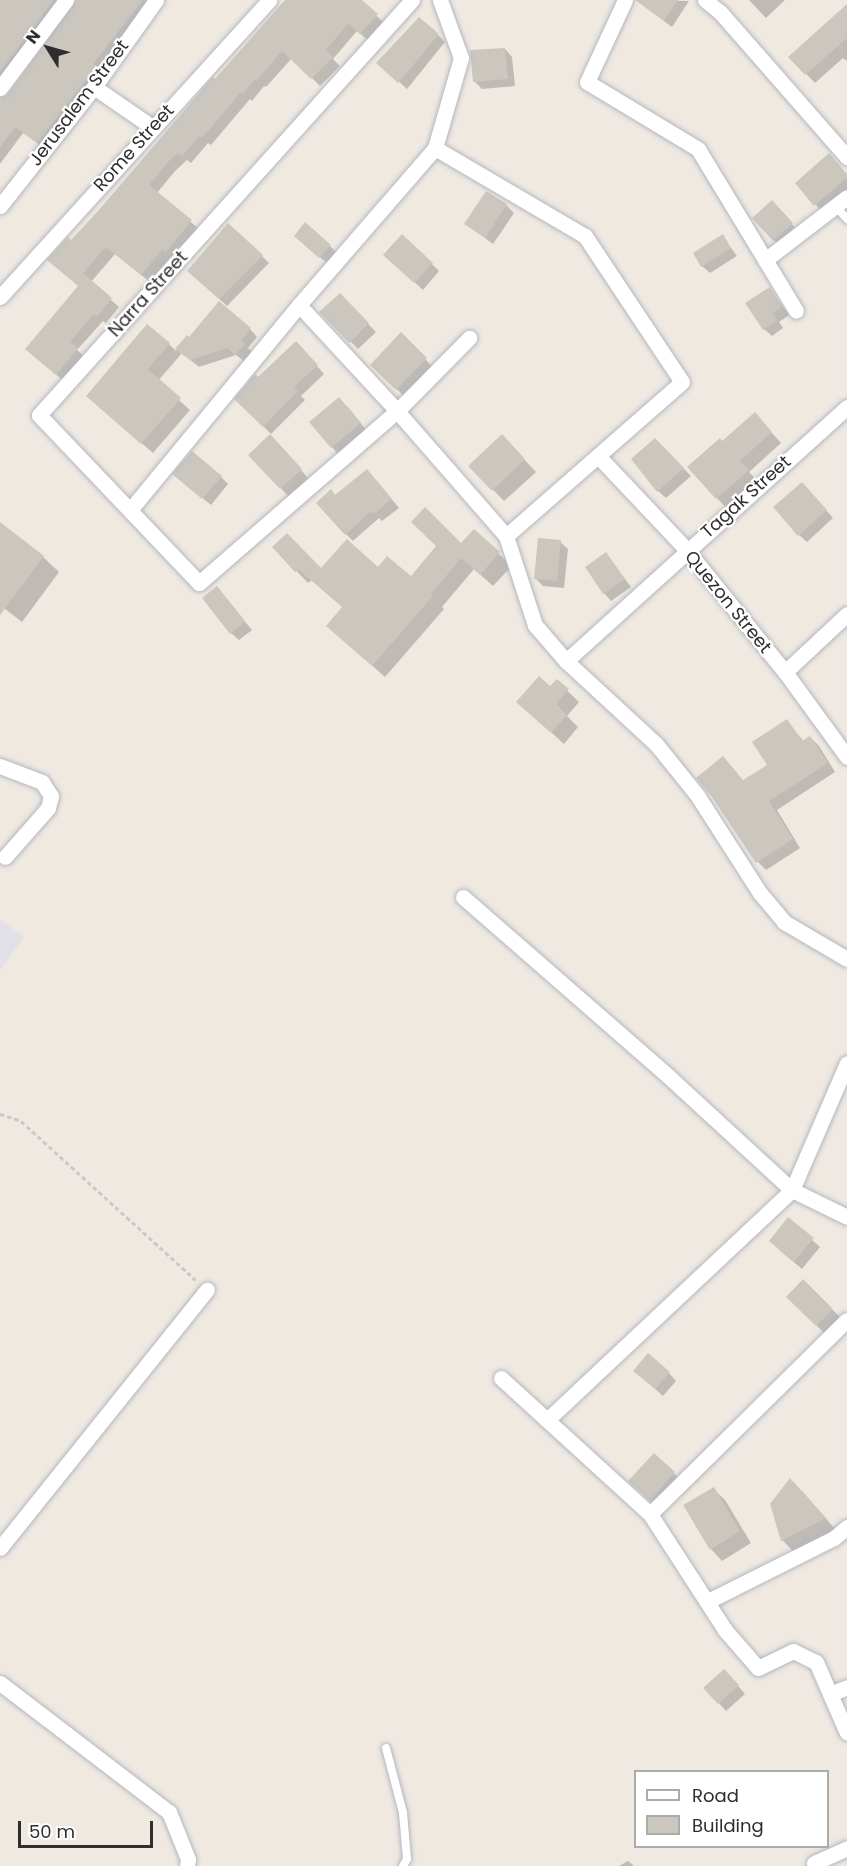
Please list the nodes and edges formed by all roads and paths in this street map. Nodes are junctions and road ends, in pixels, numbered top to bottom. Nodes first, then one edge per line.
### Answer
1 (66, 0) edge
2 (156, 0) edge
3 (269, 0) edge
4 (412, 0) edge
5 (440, 0) edge
6 (625, 0) edge
7 (705, 0) edge
8 (94, 87) junction
9 (0, 88) edge
10 (152, 127) junction
11 (435, 148) junction
12 (847, 157) edge
13 (0, 181) edge
14 (12, 192) junction
15 (841, 202) edge
16 (0, 206) edge
17 (847, 219) edge
18 (765, 260) junction
19 (0, 297) edge
20 (299, 306) junction
21 (796, 311) dead end
22 (470, 338) dead end
23 (847, 406) edge
24 (397, 411) junction
25 (598, 456) junction
26 (130, 510) junction
27 (506, 536) junction
28 (686, 549) junction
29 (847, 614) edge
30 (566, 661) junction
31 (784, 672) junction
32 (847, 757) edge
33 (0, 766) edge
34 (5, 857) dead end
35 (463, 897) dead end
36 (847, 959) edge
37 (847, 1063) edge
38 (0, 1114) edge
39 (792, 1190) junction
40 (847, 1217) edge
41 (207, 1290) joint
42 (847, 1320) edge
43 (501, 1378) dead end
44 (547, 1420) junction
45 (650, 1514) junction
46 (847, 1527) edge
47 (0, 1548) edge
48 (708, 1601) junction
49 (0, 1683) edge
50 (847, 1687) edge
51 (830, 1694) junction
52 (847, 1733) edge
53 (386, 1748) dead end
54 (847, 1848) edge
55 (814, 1863) dead end
56 (187, 1866) edge
57 (403, 1866) edge

1 - 9 street
2 - 8 street, Jerusalem Street
3 - 10 street, Rome Street
4 - 26 street, Narra Street
5 - 11 street
6 - 18 street
7 - 12 street
8 - 10 street
8 - 14 street, Jerusalem Street
10 - 19 street, Rome Street
11 - 20 street
11 - 25 street
13 - 14 street
14 - 16 street, Jerusalem Street
15 - 17 lane
15 - 18 street
18 - 21 street
20 - 24 street
20 - 26 street
22 - 24 street
23 - 28 street, Tagak Street
24 - 26 street, Narra Street
24 - 27 street
25 - 27 street
25 - 28 street, Quezon Street
27 - 30 street
28 - 30 street, Tagak Street
28 - 31 street, Quezon Street
29 - 31 street
30 - 36 street
31 - 32 street, Quezon Street
33 - 34 street
35 - 39 street
37 - 39 street
38 - 41 path
39 - 40 street
39 - 44 street
41 - 47 street
42 - 45 street
43 - 44 street
44 - 45 street
45 - 48 street
46 - 48 street
48 - 51 street
49 - 56 street
50 - 51 street
51 - 52 street
53 - 57 lane
54 - 55 street

